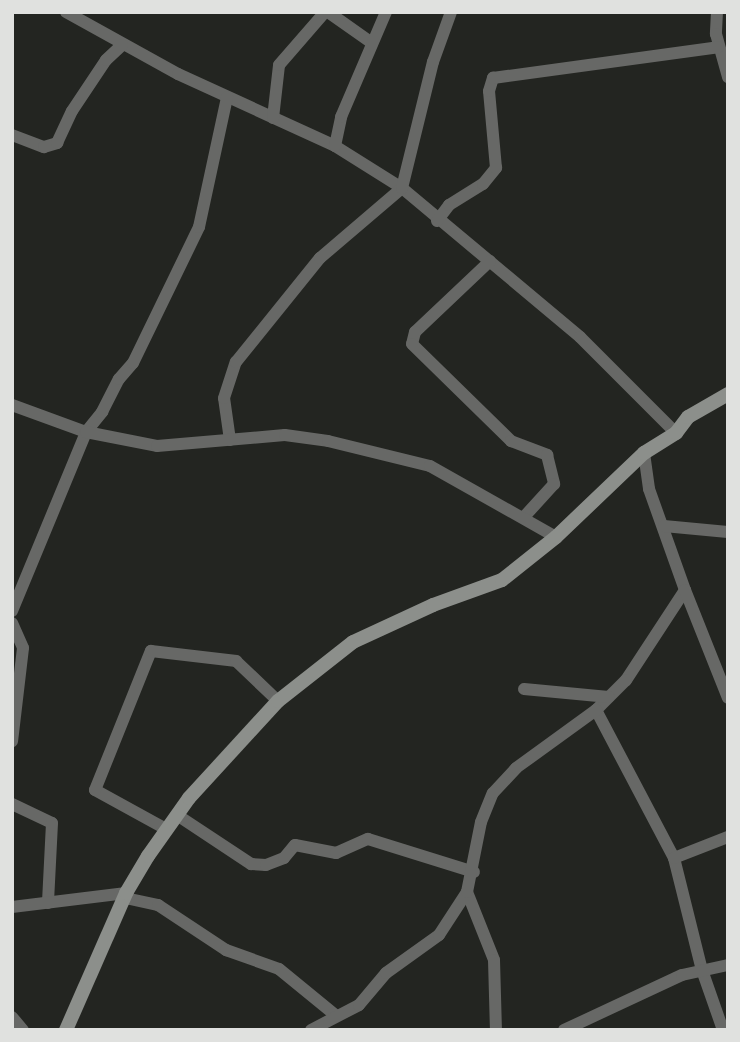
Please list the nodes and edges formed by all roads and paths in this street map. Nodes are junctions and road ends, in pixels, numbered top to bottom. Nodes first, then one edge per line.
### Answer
1 (66, 12) edge
2 (327, 12) edge
3 (386, 12) edge
4 (451, 12) edge
5 (717, 12) edge
6 (372, 43) junction
7 (122, 45) junction
8 (718, 47) junction
9 (728, 77) edge
10 (227, 97) junction
11 (272, 118) junction
12 (12, 135) edge
13 (335, 146) junction
14 (402, 188) junction
15 (437, 221) junction
16 (490, 261) junction
17 (728, 394) edge
18 (12, 405) edge
19 (86, 432) junction
20 (676, 433) junction
21 (230, 440) junction
22 (644, 453) junction
23 (524, 517) junction
24 (664, 526) junction
25 (728, 532) edge
26 (556, 537) junction
27 (685, 590) junction
28 (12, 611) edge
29 (12, 623) edge
30 (524, 689) dead end
31 (610, 696) junction
32 (728, 698) edge
33 (278, 701) junction
34 (596, 710) junction
35 (12, 741) edge
36 (12, 804) edge
37 (177, 815) junction
38 (166, 829) junction
39 (728, 837) edge
40 (674, 858) junction
41 (474, 872) junction
42 (467, 892) junction
43 (126, 893) junction
44 (48, 903) junction
45 (12, 907) edge
46 (728, 965) edge
47 (702, 970) junction
48 (334, 1014) junction
49 (12, 1017) edge
50 (23, 1030) edge
51 (66, 1030) edge
52 (311, 1030) edge
53 (496, 1030) edge
54 (564, 1030) edge
55 (723, 1030) edge

1 - 7 street
2 - 6 street
2 - 11 street
3 - 6 street
4 - 14 street
5 - 8 street
6 - 13 street
7 - 10 street
7 - 12 street
8 - 9 street
8 - 15 street
10 - 11 street
10 - 19 street
11 - 13 street
13 - 14 street
14 - 15 street
14 - 21 street
15 - 16 street
16 - 20 street
16 - 23 street
17 - 20 street
18 - 19 street
19 - 21 street
19 - 28 street
20 - 22 street
21 - 23 street
22 - 24 street
22 - 26 street
23 - 26 street
24 - 25 street
24 - 27 street
26 - 33 street
27 - 31 street
27 - 32 street
29 - 35 street
30 - 31 street
31 - 34 street
33 - 37 street
33 - 38 street
34 - 40 street
34 - 41 street
36 - 44 street
37 - 38 street
37 - 41 street
38 - 43 street
39 - 40 street
40 - 47 street
41 - 42 street
42 - 48 street
42 - 53 street
43 - 44 street
43 - 48 street
43 - 51 street
44 - 45 street
46 - 47 street
47 - 54 street
47 - 55 street
48 - 52 street
49 - 50 street

